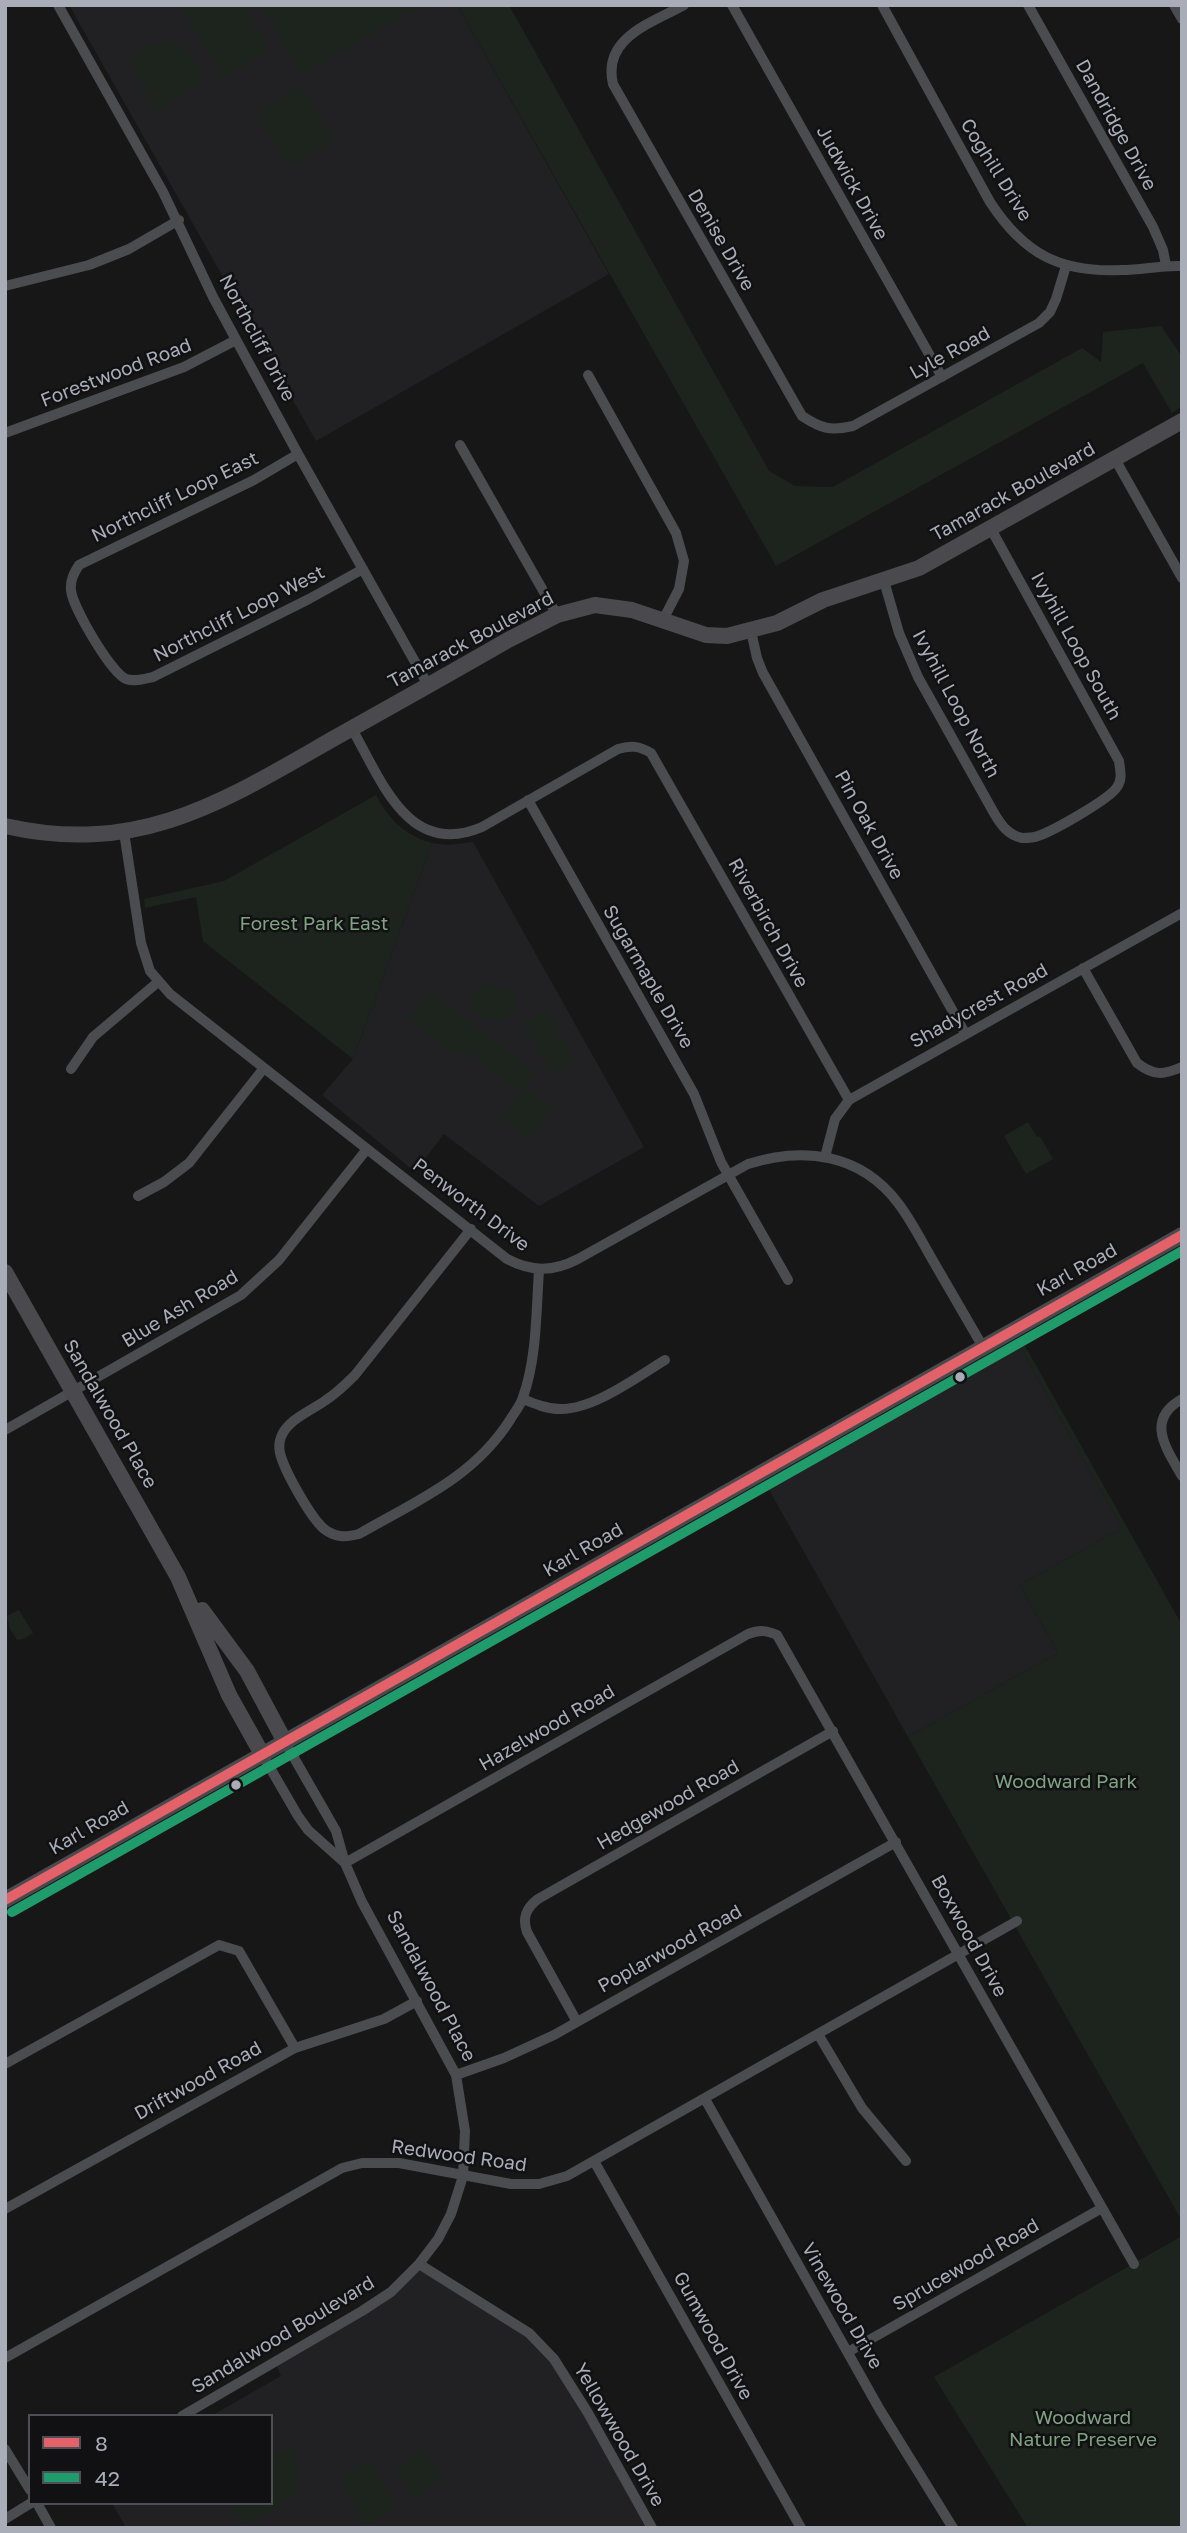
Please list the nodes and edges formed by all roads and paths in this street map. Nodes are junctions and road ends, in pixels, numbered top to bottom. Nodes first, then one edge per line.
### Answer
1 (58, 5) edge
2 (684, 5) edge
3 (732, 5) edge
4 (882, 5) edge
5 (1028, 5) edge
6 (1174, 5) edge
7 (1182, 19) edge
8 (178, 220) junction
9 (1166, 265) junction
10 (1182, 266) edge
11 (1066, 267) junction
12 (5, 286) edge
13 (236, 340) junction
14 (588, 375) dead end
15 (942, 377) junction
16 (1182, 421) edge
17 (817, 426) joint
18 (5, 433) edge
19 (460, 445) dead end
20 (298, 454) junction
21 (1115, 458) junction
22 (991, 529) junction
23 (363, 569) junction
24 (1182, 578) edge
25 (884, 581) junction
26 (557, 615) junction
27 (663, 620) junction
28 (751, 631) junction
29 (127, 680) joint
30 (428, 685) junction
31 (352, 729) junction
32 (528, 800) junction
33 (5, 827) edge
34 (124, 832) junction
35 (1012, 835) joint
36 (1182, 912) edge
37 (1083, 968) junction
38 (158, 982) junction
39 (965, 1033) junction
40 (1182, 1067) edge
41 (264, 1068) junction
42 (71, 1069) dead end
43 (849, 1100) junction
44 (368, 1149) junction
45 (825, 1157) junction
46 (728, 1174) junction
47 (138, 1196) dead end
48 (471, 1230) junction
49 (1182, 1235) edge
50 (539, 1270) junction
51 (5, 1272) edge
52 (788, 1280) dead end
53 (983, 1347) junction
54 (665, 1360) dead end
55 (73, 1392) junction
56 (523, 1399) junction
57 (1182, 1399) edge
58 (5, 1430) edge
59 (1182, 1476) edge
60 (178, 1577) junction
61 (768, 1631) joint
62 (833, 1731) junction
63 (285, 1742) junction
64 (262, 1754) junction
65 (896, 1842) junction
66 (345, 1863) junction
67 (5, 1900) edge
68 (1017, 1922) dead end
69 (959, 1954) junction
70 (416, 2001) junction
71 (577, 2022) junction
72 (818, 2034) junction
73 (295, 2048) junction
74 (5, 2064) edge
75 (456, 2075) junction
76 (705, 2099) junction
77 (594, 2161) junction
78 (906, 2161) dead end
79 (463, 2176) junction
80 (1102, 2208) junction
81 (5, 2209) edge
82 (419, 2264) junction
83 (1133, 2264) dead end
84 (848, 2352) junction
85 (5, 2358) edge
86 (185, 2414) edge
87 (5, 2449) edge
88 (28, 2487) edge
89 (28, 2505) edge
90 (38, 2505) edge
91 (5, 2519) edge
92 (51, 2528) edge
93 (652, 2528) edge
94 (801, 2528) edge
95 (953, 2528) edge

1 - 8 street, Northcliff Drive
2 - 17 street, Denise Drive
3 - 15 street, Judwick Drive
4 - 11 street, Coghill Drive
5 - 9 street, Dandridge Drive
6 - 7 street
8 - 12 street
8 - 13 street, Northcliff Drive
9 - 10 street, Coghill Drive
9 - 11 street, Coghill Drive
11 - 15 street, Lyle Road
13 - 18 street, Forestwood Road
13 - 20 street, Northcliff Drive
14 - 27 street
15 - 17 street, Lyle Road
16 - 21 street, Tamarack Boulevard
19 - 26 street
20 - 23 street, Northcliff Drive
20 - 29 street, Northcliff Loop East
21 - 22 street, Tamarack Boulevard
21 - 24 street
22 - 25 street, Tamarack Boulevard
22 - 35 street, Ivyhill Loop South
23 - 29 street, Northcliff Loop West
23 - 30 street, Northcliff Drive
25 - 28 street, Tamarack Boulevard
25 - 35 street, Ivyhill Loop North
26 - 27 street, Tamarack Boulevard
26 - 30 street, Tamarack Boulevard
27 - 28 street, Tamarack Boulevard
28 - 39 street, Pin Oak Drive
30 - 31 street, Tamarack Boulevard
31 - 32 street
31 - 34 street, Tamarack Boulevard
32 - 43 street, Riverbirch Drive
32 - 46 street, Sugarmaple Drive
33 - 34 street, Tamarack Boulevard
34 - 38 street, Penworth Drive
36 - 37 street, Shadycrest Road
37 - 39 street, Shadycrest Road
37 - 40 street
38 - 41 street, Penworth Drive
38 - 42 street
39 - 43 street, Shadycrest Road
41 - 44 street, Penworth Drive
41 - 47 street
43 - 45 street, Shadycrest Road
44 - 48 street, Penworth Drive
44 - 55 street, Blue Ash Road
45 - 46 street, Penworth Drive
45 - 53 street, Penworth Drive
46 - 50 street, Penworth Drive
46 - 52 street, Sugarmaple Drive
48 - 50 street, Penworth Drive
48 - 56 street
49 - 53 street, Karl Road
50 - 56 street
51 - 55 street, Sandalwood Place
53 - 63 street, Karl Road
54 - 56 street
55 - 58 street, Blue Ash Road
55 - 60 street, Sandalwood Place
57 - 59 street
60 - 63 street, Sandalwood Place
60 - 64 street, Sandalwood Place
61 - 62 street, Boxwood Drive
61 - 66 street, Hazelwood Road
62 - 65 street, Boxwood Drive
62 - 71 street, Hedgewood Road
63 - 64 street, Karl Road
63 - 66 street, Sandalwood Place
64 - 66 street, Sandalwood Place
64 - 67 street, Karl Road
65 - 69 street, Boxwood Drive
65 - 71 street, Poplarwood Road
66 - 70 street, Sandalwood Place
68 - 69 street, Redwood Road
69 - 72 street, Redwood Road
69 - 80 street, Boxwood Drive
70 - 73 street, Driftwood Road
70 - 75 street, Sandalwood Place
71 - 75 street, Poplarwood Road
72 - 76 street, Redwood Road
72 - 78 street
73 - 74 street
73 - 81 street, Driftwood Road
75 - 79 street, Sandalwood Place
76 - 77 street, Redwood Road
76 - 84 street, Vinewood Drive
77 - 79 street, Redwood Road
77 - 94 street, Gumwood Drive
79 - 82 street, Sandalwood Boulevard
79 - 85 street, Redwood Road
80 - 83 street, Boxwood Drive
80 - 84 street, Sprucewood Road
82 - 86 street, Sandalwood Boulevard
82 - 93 street, Yellowwood Drive
84 - 95 street, Vinewood Drive
87 - 88 street
89 - 91 street
90 - 92 street

